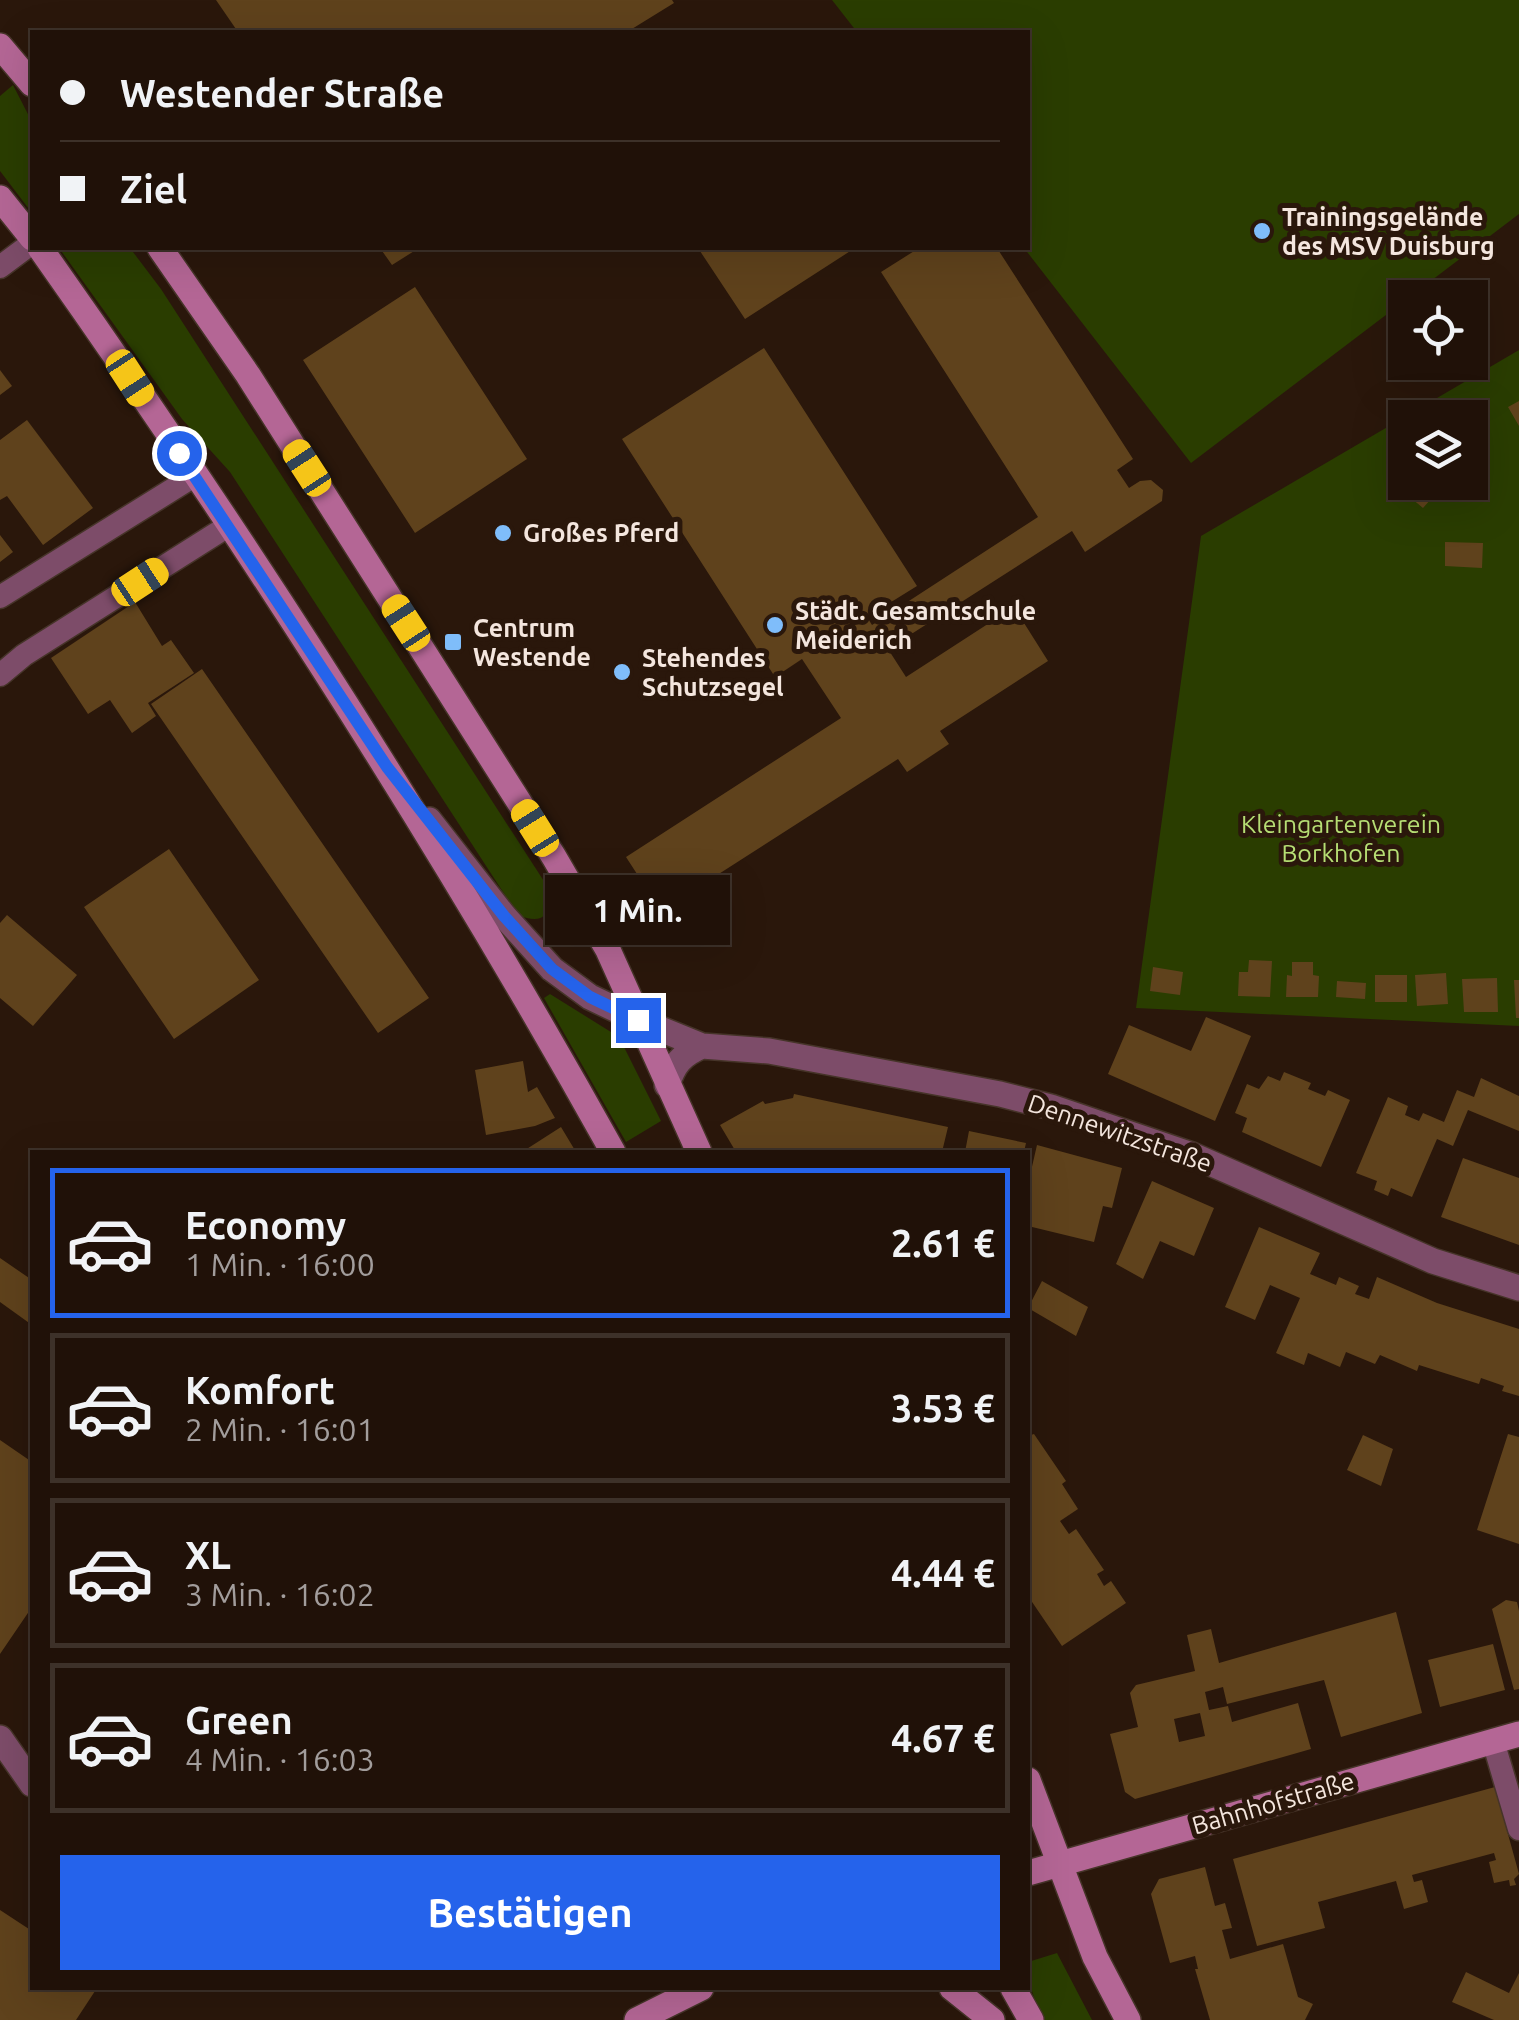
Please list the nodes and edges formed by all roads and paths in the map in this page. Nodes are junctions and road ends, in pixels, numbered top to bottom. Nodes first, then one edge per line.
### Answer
1 (0, 46) edge
2 (30, 82) edge
3 (0, 198) edge
4 (30, 238) edge
5 (30, 243) edge
6 (41, 250) edge
7 (161, 250) edge
8 (0, 267) edge
9 (194, 476) junction
10 (228, 526) junction
11 (0, 598) edge
12 (0, 675) edge
13 (387, 767) junction
14 (638, 1020) junction
15 (702, 1046) junction
16 (666, 1086) junction
17 (612, 1150) edge
18 (698, 1150) edge
19 (1519, 1288) edge
20 (1519, 1734) edge
21 (0, 1738) edge
22 (1492, 1741) junction
23 (30, 1781) edge
24 (1030, 1785) edge
25 (1519, 1829) edge
26 (1059, 1864) junction
27 (1030, 1872) edge
28 (697, 1990) edge
29 (954, 1990) edge
30 (1014, 1990) edge
31 (638, 2020) edge
32 (992, 2020) edge
33 (1031, 2020) edge
34 (1128, 2020) edge

1 - 2 main road
3 - 4 main road
5 - 8 lane
6 - 9 main road
7 - 14 main road
9 - 10 main road
9 - 11 lane
10 - 12 lane
10 - 13 main road
13 - 14 street, Dennewitzstraße
13 - 17 main road
14 - 15 street, Dennewitzstraße
14 - 16 main road
15 - 16 street
15 - 19 street, Dennewitzstraße
16 - 18 main road
20 - 22 main road, Bahnhofstraße
21 - 23 street
22 - 25 lane
22 - 26 main road, Bahnhofstraße
24 - 26 main road
26 - 27 main road, Bahnhofstraße
26 - 34 main road
28 - 31 main road
29 - 32 main road
30 - 33 main road

